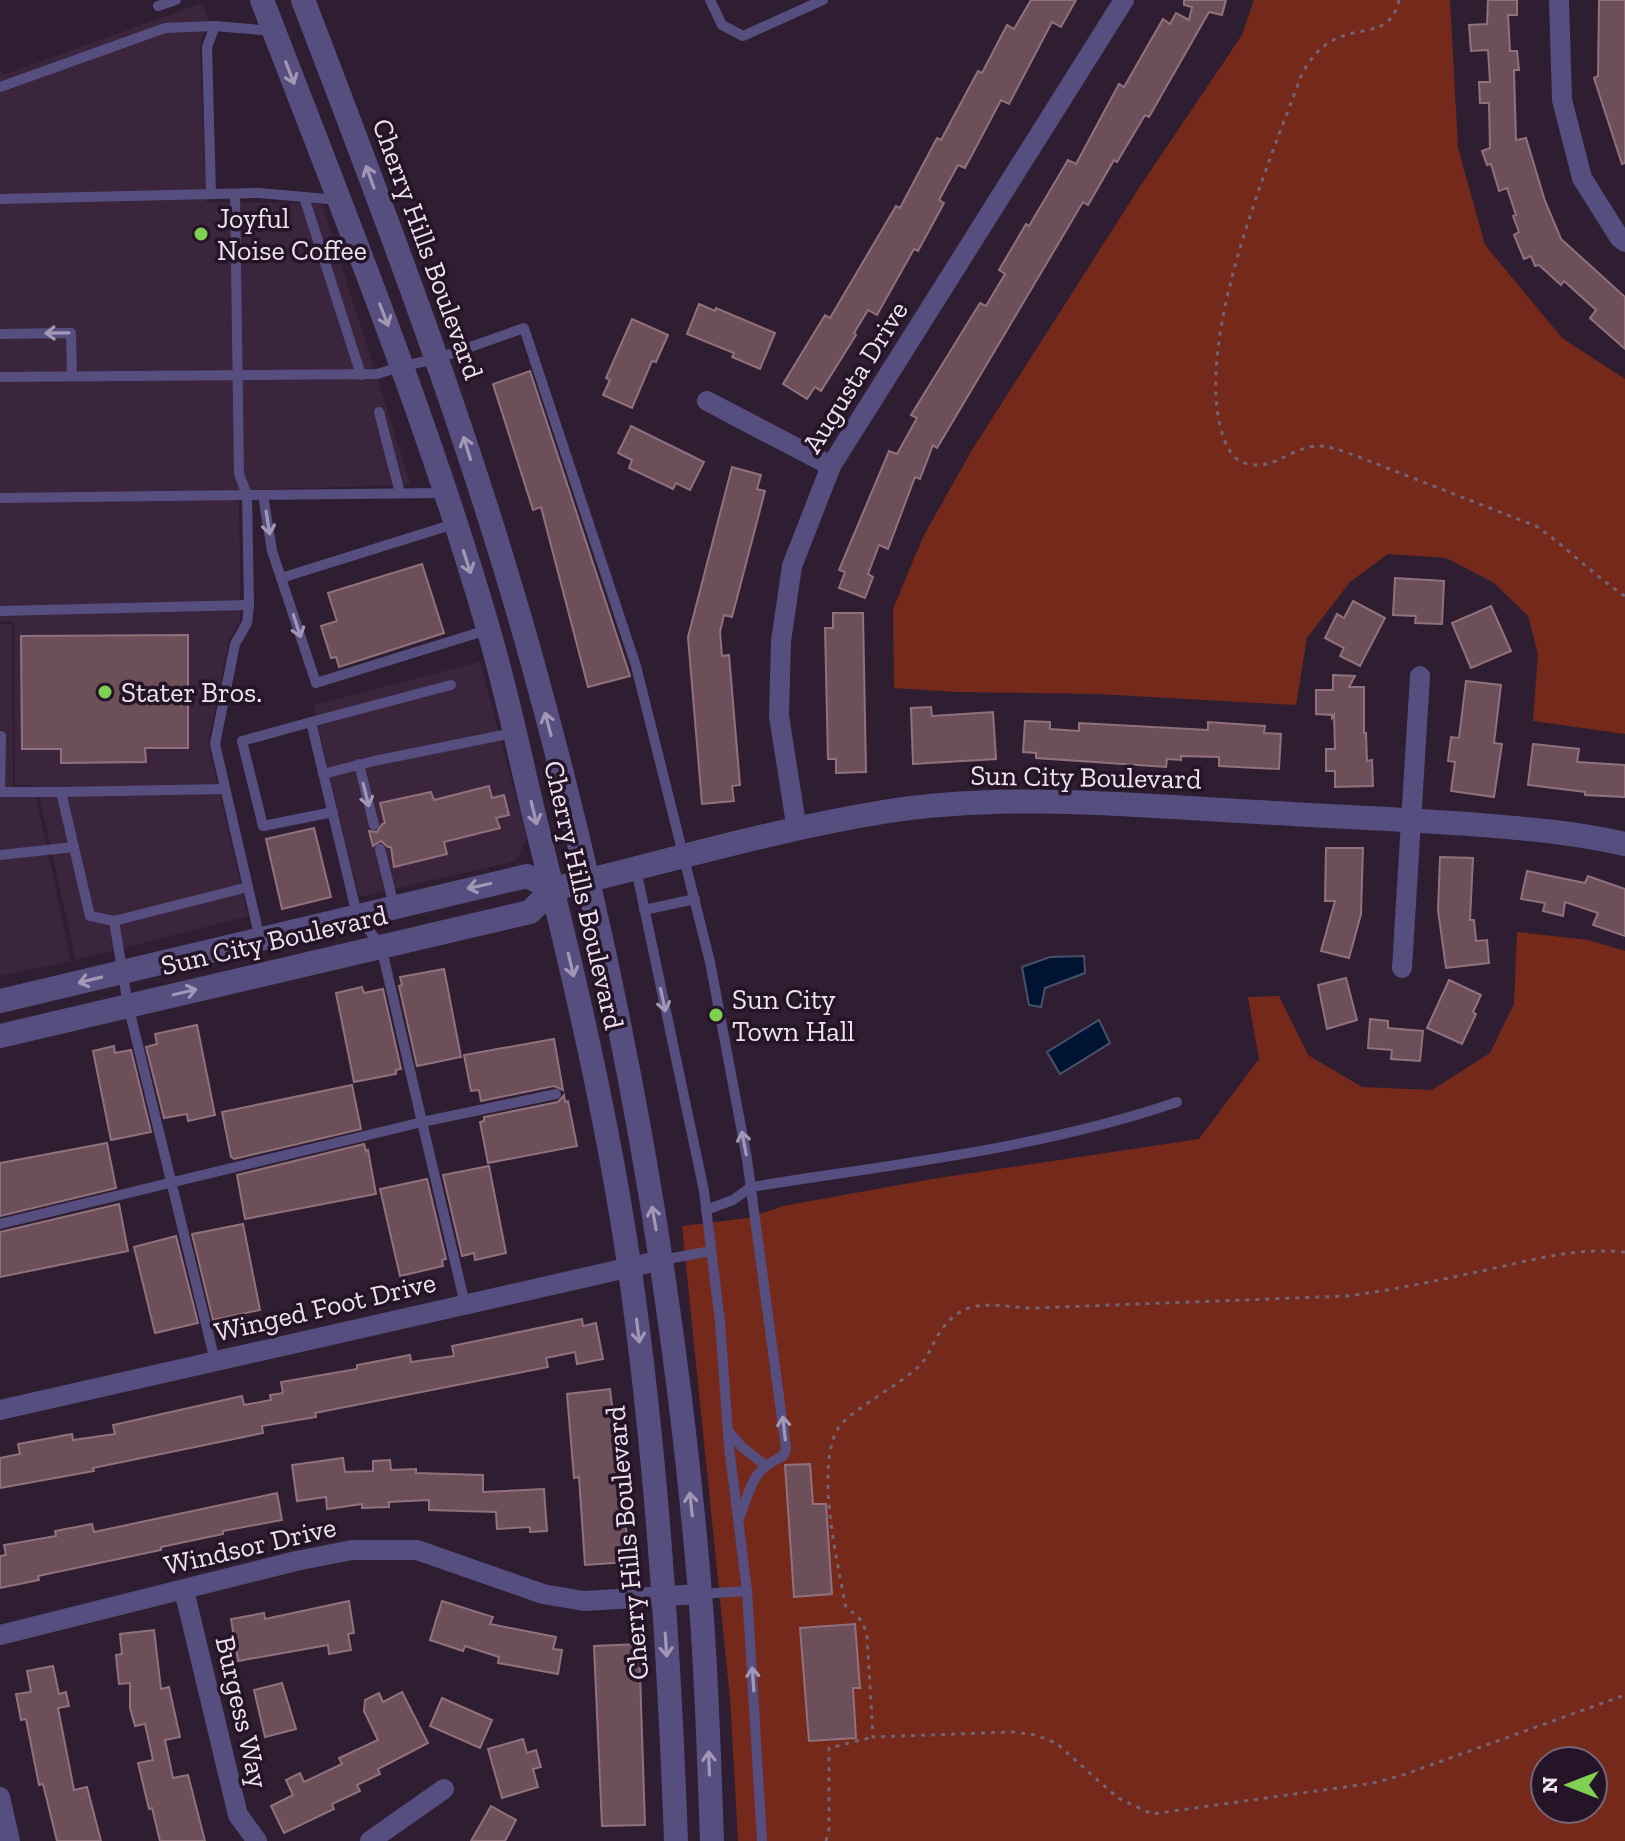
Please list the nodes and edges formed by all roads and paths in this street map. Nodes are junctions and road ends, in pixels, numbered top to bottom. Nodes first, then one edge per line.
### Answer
1 (176, 0) edge
2 (262, 0) edge
3 (303, 0) edge
4 (710, 0) edge
5 (823, 0) edge
6 (1124, 0) edge
7 (1399, 0) edge
8 (1559, 0) edge
9 (158, 6) dead end
10 (215, 26) junction
11 (274, 31) junction
12 (0, 87) edge
13 (211, 194) junction
14 (235, 194) junction
15 (304, 197) junction
16 (0, 199) edge
17 (339, 200) junction
18 (1625, 242) edge
19 (0, 334) edge
20 (436, 359) junction
21 (403, 366) junction
22 (361, 375) junction
23 (72, 376) junction
24 (237, 376) junction
25 (0, 377) edge
26 (707, 401) dead end
27 (379, 412) dead end
28 (831, 466) junction
29 (400, 493) junction
30 (444, 493) junction
31 (247, 495) junction
32 (263, 495) junction
33 (0, 498) edge
34 (454, 524) junction
35 (281, 578) junction
36 (1625, 596) edge
37 (249, 605) junction
38 (0, 611) edge
39 (488, 629) junction
40 (1420, 676) dead end
41 (451, 685) dead end
42 (311, 722) junction
43 (514, 733) junction
44 (1, 736) edge
45 (359, 764) junction
46 (323, 774) junction
47 (225, 789) junction
48 (0, 792) edge
49 (61, 792) junction
50 (333, 812) junction
51 (1411, 820) junction
52 (374, 825) dead end
53 (797, 830) junction
54 (1625, 844) edge
55 (74, 847) junction
56 (380, 849) dead end
57 (0, 855) edge
58 (685, 857) junction
59 (636, 869) junction
60 (589, 881) junction
61 (248, 887) junction
62 (553, 889) junction
63 (695, 899) junction
64 (394, 906) junction
65 (644, 910) junction
66 (357, 915) junction
67 (114, 921) junction
68 (260, 939) junction
69 (381, 946) junction
70 (1402, 968) dead end
71 (123, 972) junction
72 (0, 1001) edge
73 (128, 1005) junction
74 (0, 1036) edge
75 (556, 1094) dead end
76 (1177, 1102) dead end
77 (422, 1122) junction
78 (173, 1181) junction
79 (751, 1187) junction
80 (706, 1210) junction
81 (0, 1224) edge
82 (711, 1251) junction
83 (1625, 1252) edge
84 (662, 1260) junction
85 (629, 1267) junction
86 (465, 1304) junction
87 (215, 1361) junction
88 (0, 1410) edge
89 (728, 1430) junction
90 (765, 1465) junction
91 (740, 1516) junction
92 (184, 1590) junction
93 (747, 1591) junction
94 (700, 1594) junction
95 (663, 1595) junction
96 (0, 1635) edge
97 (1625, 1695) edge
98 (873, 1737) junction
99 (444, 1789) dead end
100 (0, 1797) edge
101 (10, 1841) edge
102 (257, 1841) edge
103 (370, 1841) edge
104 (676, 1841) edge
105 (712, 1841) edge
106 (762, 1841) edge
107 (826, 1841) edge

1 - 9 lane
2 - 11 street, Cherry Hills Boulevard
20 -> 3 street, Cherry Hills Boulevard
4 - 5 lane
6 - 28 street, Augusta Drive
7 - 36 path
8 - 18 street
10 - 11 lane
10 - 12 lane
10 - 13 lane
11 -> 17 street, Cherry Hills Boulevard
13 - 14 lane
13 - 16 lane
14 - 15 lane
14 - 24 lane
15 - 17 lane
15 - 22 lane
17 -> 21 street, Cherry Hills Boulevard
23 -> 19 lane
20 - 21 lane
20 - 58 lane
60 -> 20 street, Cherry Hills Boulevard
21 - 22 lane
21 - 30 street, Cherry Hills Boulevard
22 - 24 lane
23 - 24 lane
23 - 25 lane
24 - 31 lane
26 - 28 street
27 - 29 lane
28 - 53 street, Augusta Drive
29 - 30 lane
29 - 32 lane
30 - 34 street, Cherry Hills Boulevard
31 - 32 lane
31 - 33 lane
31 - 37 lane
32 -> 35 lane
34 - 35 lane
34 -> 39 street, Cherry Hills Boulevard
35 -> 39 lane
37 - 38 lane
37 - 47 lane
39 - 43 street, Cherry Hills Boulevard
40 - 51 street
41 - 42 lane
42 - 46 lane
42 - 50 lane
43 - 45 lane
43 -> 62 street, Cherry Hills Boulevard
44 - 48 lane
45 - 46 lane
45 -> 52 lane
46 - 50 lane
47 - 49 lane
47 - 61 lane
48 - 49 lane
49 - 55 lane
50 - 66 lane
51 - 53 street, Sun City Boulevard
51 - 54 street, Sun City Boulevard
51 - 70 street
53 - 58 street, Sun City Boulevard
55 - 57 lane
55 - 67 lane
56 - 64 lane
58 - 59 street, Sun City Boulevard
58 - 63 lane
59 - 60 street, Sun City Boulevard
59 - 65 lane
60 - 62 street, Sun City Boulevard
84 -> 60 street, Cherry Hills Boulevard
61 - 67 lane
61 - 68 lane
62 -> 64 street, Sun City Boulevard
62 - 69 street, Sun City Boulevard
62 -> 85 street, Cherry Hills Boulevard
63 - 65 lane
79 -> 63 lane
64 - 66 street, Sun City Boulevard
65 -> 80 lane
66 - 68 street, Sun City Boulevard
66 - 69 lane
67 - 71 lane
68 - 71 street, Sun City Boulevard
73 -> 69 street, Sun City Boulevard
69 - 77 lane
71 -> 72 street, Sun City Boulevard
71 - 73 lane
73 - 74 street, Sun City Boulevard
73 - 78 lane
75 - 77 lane
76 - 79 lane
77 - 78 lane
77 - 86 lane
78 - 81 lane
78 - 87 lane
79 - 80 lane
90 -> 79 lane
80 - 82 lane
82 - 84 lane
82 - 89 lane
83 - 98 path
84 - 85 street, Winged Foot Drive
94 -> 84 street, Cherry Hills Boulevard
85 - 86 street, Winged Foot Drive
85 -> 95 street, Cherry Hills Boulevard
86 - 87 street, Winged Foot Drive
87 - 88 street, Winged Foot Drive
89 - 90 lane
89 - 91 lane
90 - 91 lane
91 - 93 lane
92 - 95 street, Windsor Drive
92 - 96 street, Windsor Drive
92 - 102 street, Burgess Way
93 - 94 lane
106 -> 93 lane
94 - 95 street, Windsor Drive
105 -> 94 street, Cherry Hills Boulevard
95 -> 104 street, Cherry Hills Boulevard
97 - 98 path
98 - 107 path
99 - 103 street
100 - 101 street

